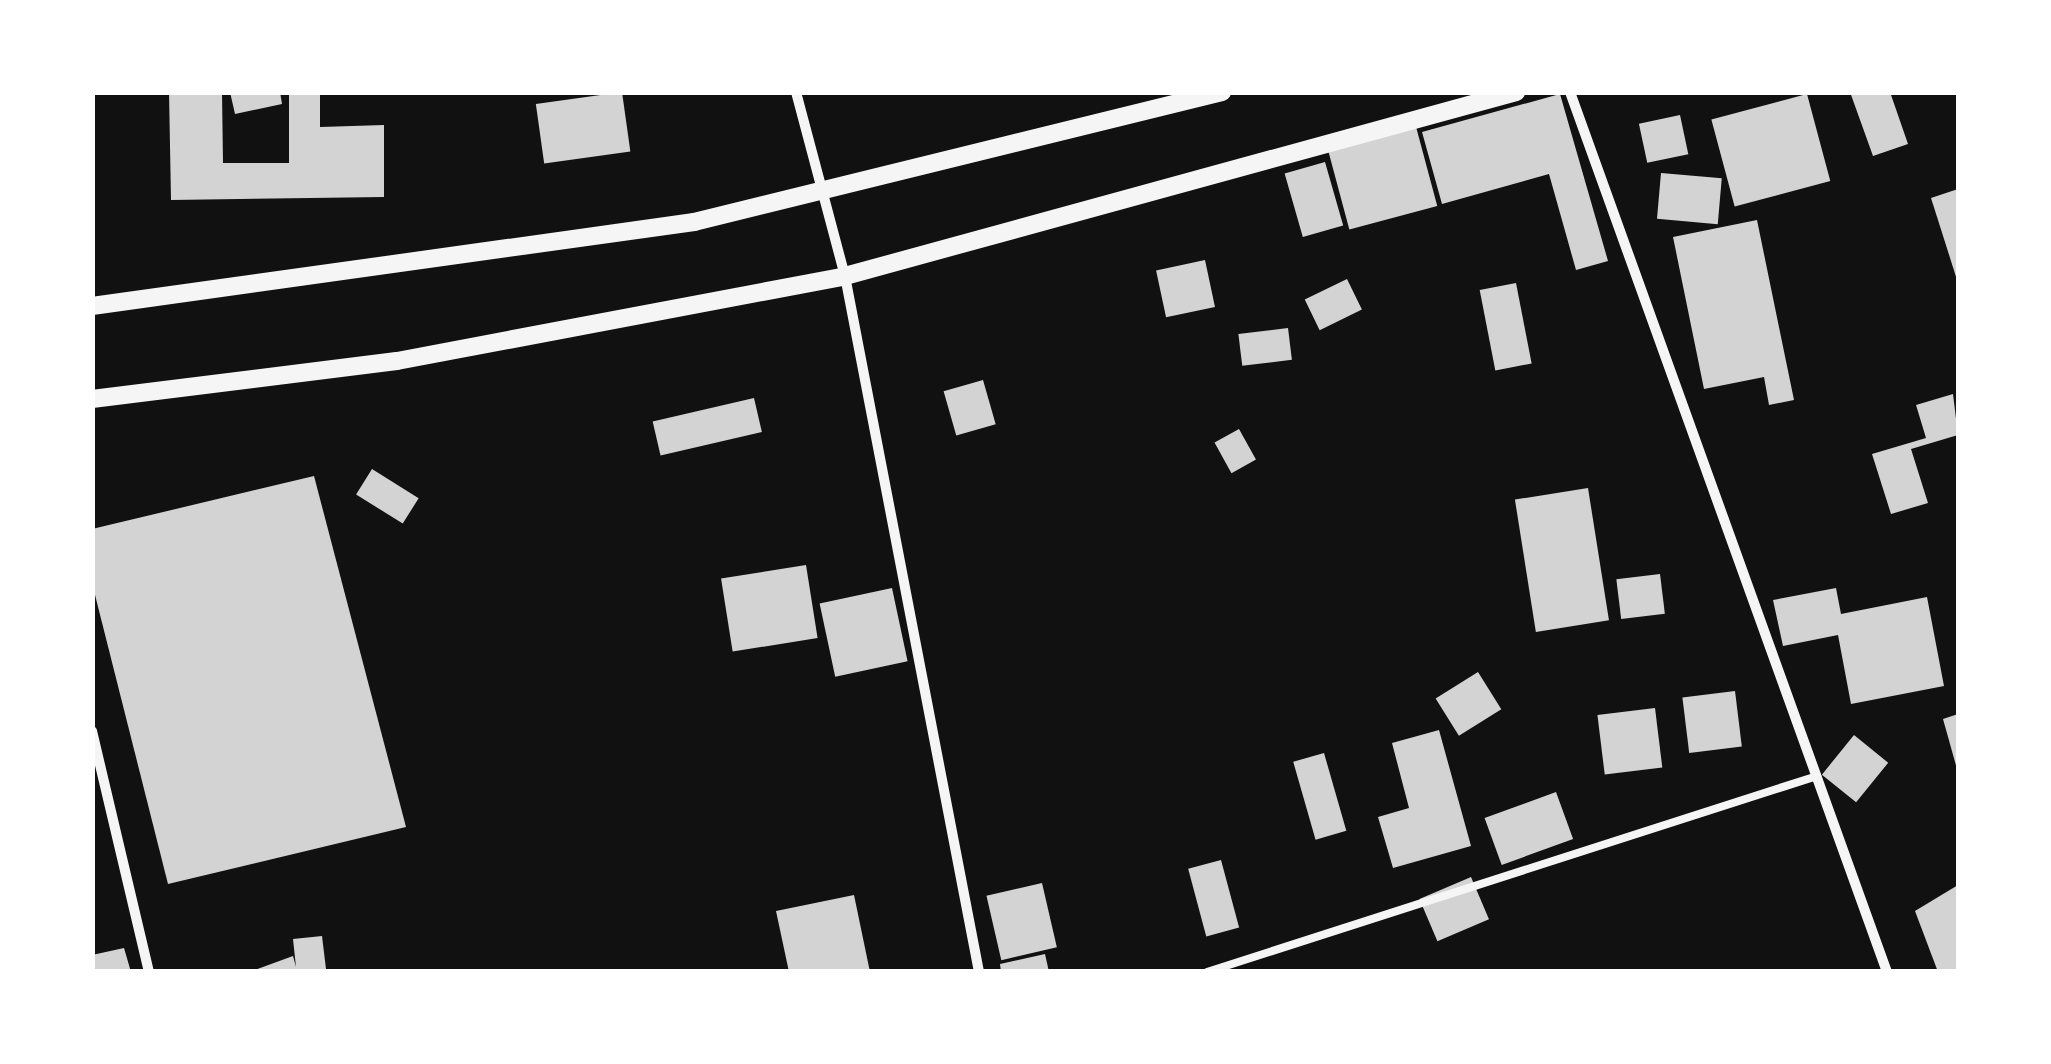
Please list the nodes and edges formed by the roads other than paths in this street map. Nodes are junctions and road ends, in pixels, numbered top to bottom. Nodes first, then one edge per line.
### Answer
1 (796, 92) edge
2 (1222, 92) edge
3 (1516, 92) edge
4 (1570, 92) edge
5 (819, 198) junction
6 (845, 276) junction
7 (92, 306) edge
8 (92, 399) edge
9 (92, 731) edge
10 (1817, 776) junction
11 (149, 972) edge
12 (979, 972) edge
13 (1208, 972) edge
14 (1887, 972) edge

1 - 5 street
2 - 5 street
3 - 6 street
4 - 10 street
5 - 6 street
5 - 7 street
6 - 8 street
6 - 12 street
9 - 11 street
10 - 13 lane
10 - 14 street

